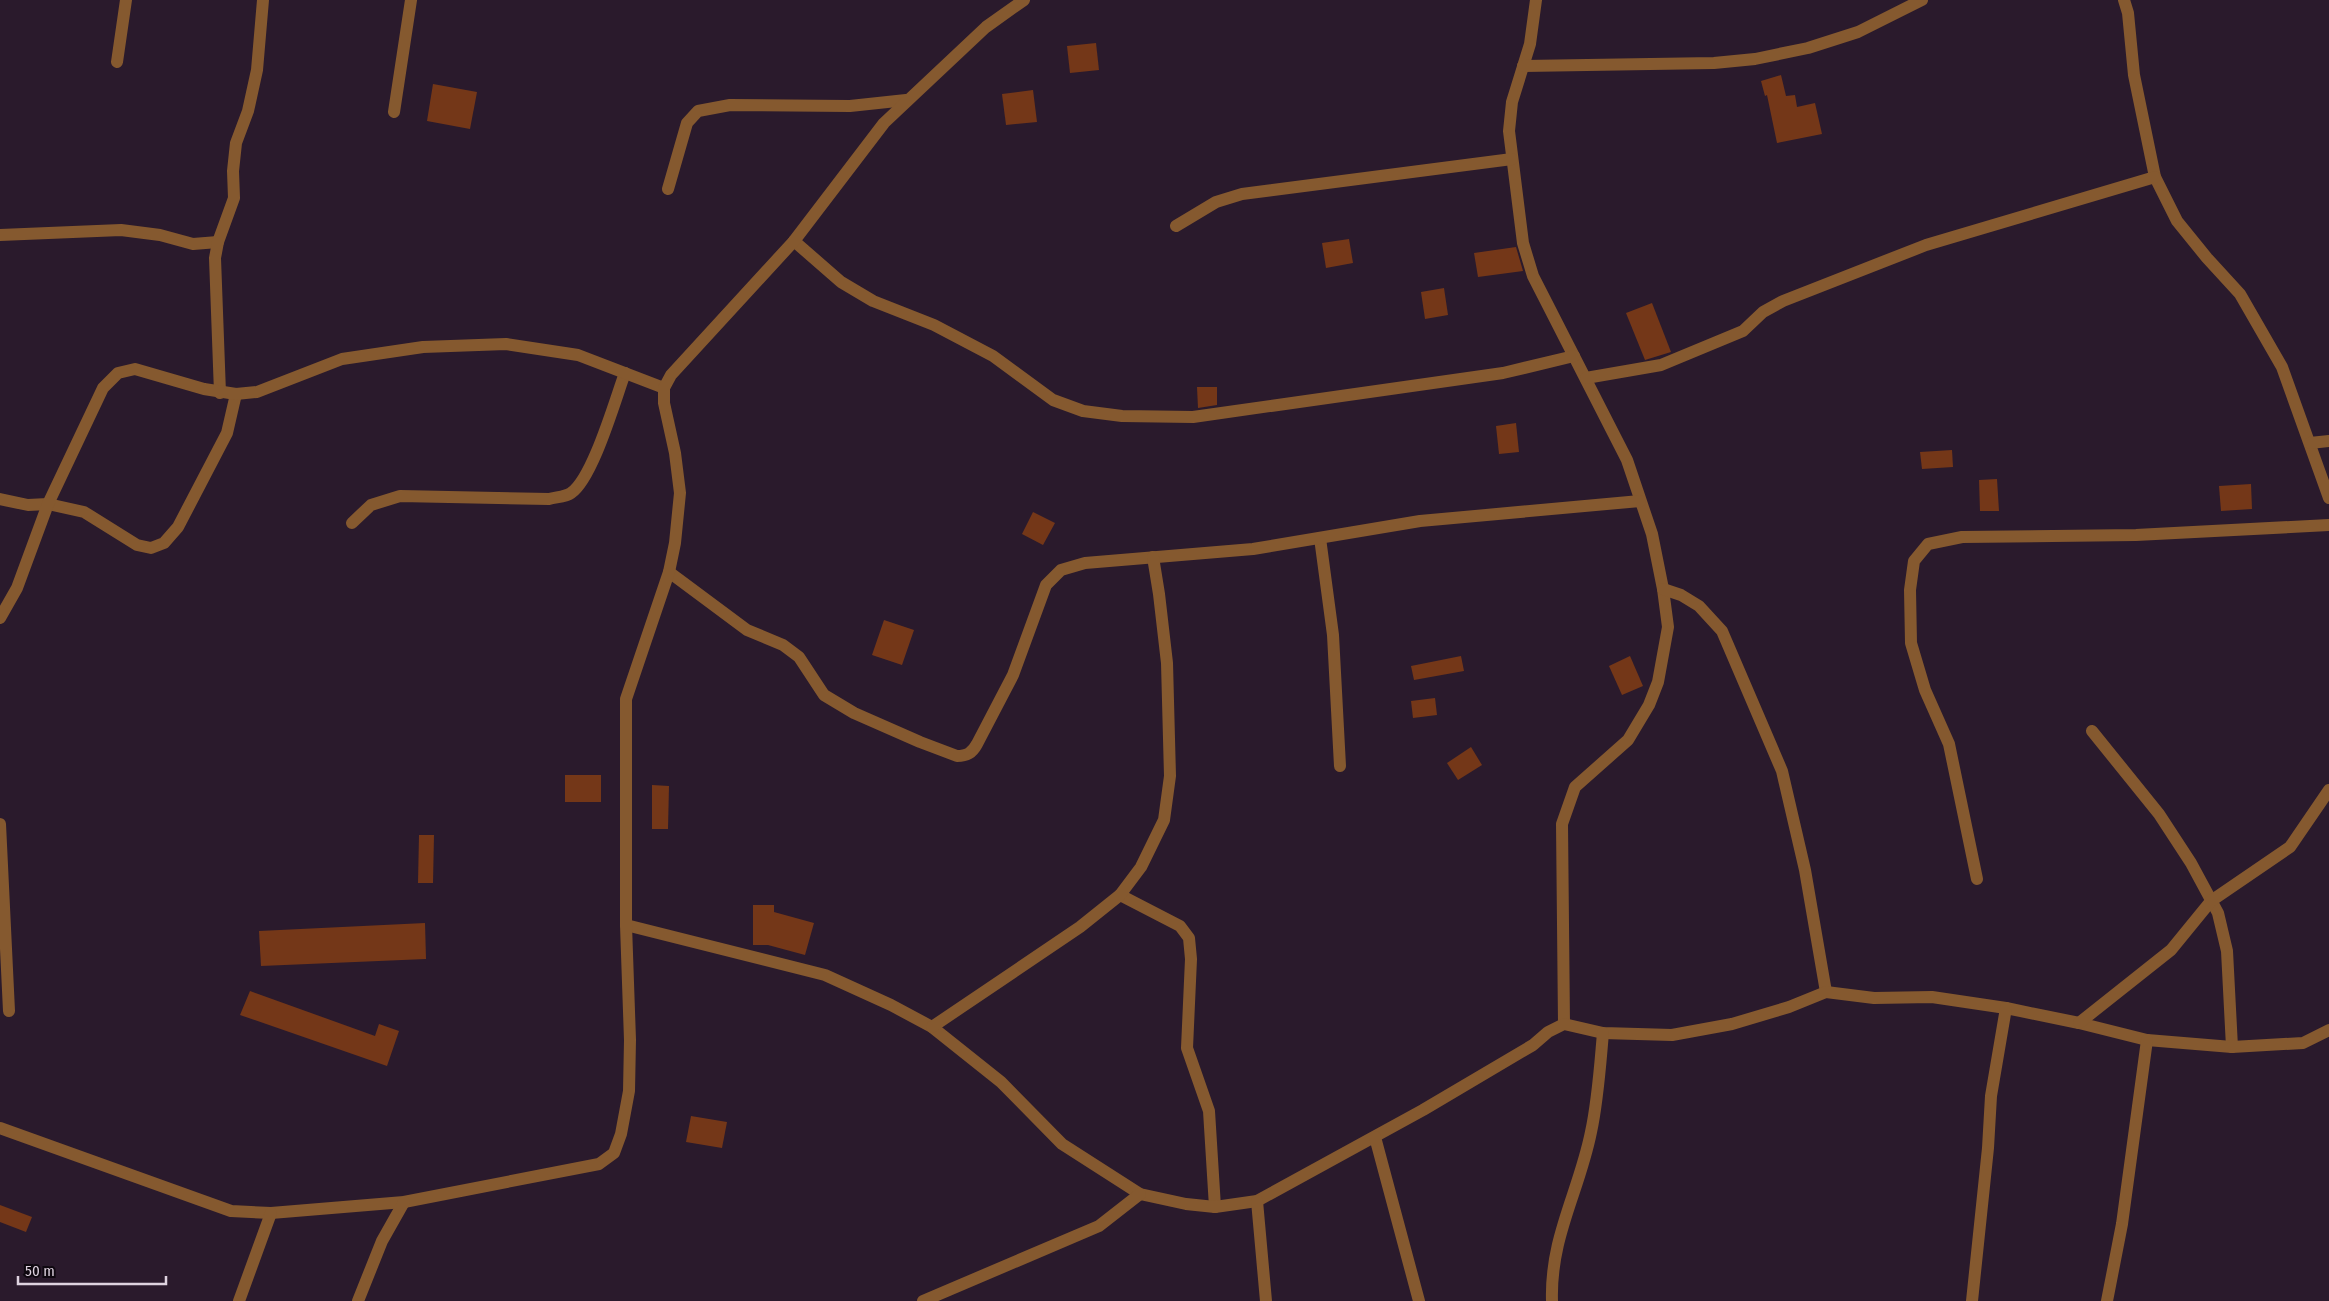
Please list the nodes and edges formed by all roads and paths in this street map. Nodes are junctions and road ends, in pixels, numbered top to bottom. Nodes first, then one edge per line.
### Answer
1 (126, 0) edge
2 (262, 0) edge
3 (411, 0) edge
4 (1024, 0) edge
5 (1536, 0) edge
6 (1922, 0) edge
7 (2124, 0) edge
8 (117, 62) dead end
9 (1523, 66) junction
10 (906, 100) junction
11 (394, 112) dead end
12 (1512, 159) junction
13 (2154, 178) junction
14 (668, 189) dead end
15 (1176, 226) dead end
16 (0, 235) edge
17 (794, 241) junction
18 (218, 242) junction
19 (1574, 356) junction
20 (625, 373) junction
21 (1586, 378) junction
22 (664, 388) junction
23 (220, 393) junction
24 (236, 394) junction
25 (2329, 441) edge
26 (2310, 443) junction
27 (2329, 498) edge
28 (0, 499) edge
29 (1640, 501) junction
30 (48, 504) junction
31 (352, 523) dead end
32 (2329, 525) edge
33 (1320, 538) junction
34 (1153, 558) junction
35 (669, 572) junction
36 (1663, 589) junction
37 (0, 618) edge
38 (2092, 731) dead end
39 (1340, 766) dead end
40 (2329, 790) edge
41 (0, 824) edge
42 (1976, 878) dead end
43 (1120, 895) junction
44 (2211, 901) junction
45 (626, 925) junction
46 (1826, 992) junction
47 (2006, 1008) junction
48 (9, 1011) dead end
49 (2079, 1023) junction
50 (1564, 1024) junction
51 (932, 1027) junction
52 (2329, 1030) edge
53 (1603, 1033) junction
54 (2147, 1040) junction
55 (2232, 1047) junction
56 (0, 1128) edge
57 (1374, 1137) junction
58 (1140, 1194) junction
59 (1257, 1201) junction
60 (404, 1202) junction
61 (1215, 1207) junction
62 (271, 1213) junction
63 (239, 1301) edge
64 (358, 1301) edge
65 (922, 1301) edge
66 (1266, 1301) edge
67 (1419, 1301) edge
68 (1552, 1301) edge
69 (1972, 1301) edge
70 (2107, 1301) edge

1 - 8 street
2 - 18 street
3 - 11 street
4 - 10 street
5 - 9 street
6 - 9 street
7 - 13 street
9 - 12 street
10 - 14 street
10 - 17 street
12 - 15 street
12 - 19 street
13 - 21 street
13 - 26 street
16 - 18 street
17 - 19 street
17 - 22 street
18 - 23 street
19 - 21 street
20 - 22 street
20 - 24 street
20 - 31 street
21 - 29 street
22 - 35 street
23 - 24 street
23 - 30 street
24 - 30 street
25 - 26 street
26 - 27 street
28 - 30 street
29 - 33 street
29 - 36 street
30 - 37 street
32 - 42 street
33 - 34 street
33 - 39 street
34 - 35 street
34 - 43 street
35 - 45 street
36 - 46 street
36 - 50 street
38 - 44 street
40 - 44 street
41 - 48 street
43 - 51 street
43 - 61 street
44 - 49 street
44 - 55 street
45 - 51 street
45 - 60 street
46 - 47 street
46 - 53 street
47 - 49 street
47 - 69 street
49 - 54 street
50 - 53 street
50 - 57 street
51 - 58 street
52 - 55 street
53 - 68 street
54 - 55 street
54 - 70 street
56 - 62 street
57 - 59 street
57 - 67 street
58 - 61 street
58 - 65 street
59 - 61 street
59 - 66 street
60 - 62 street
60 - 64 street
62 - 63 street

